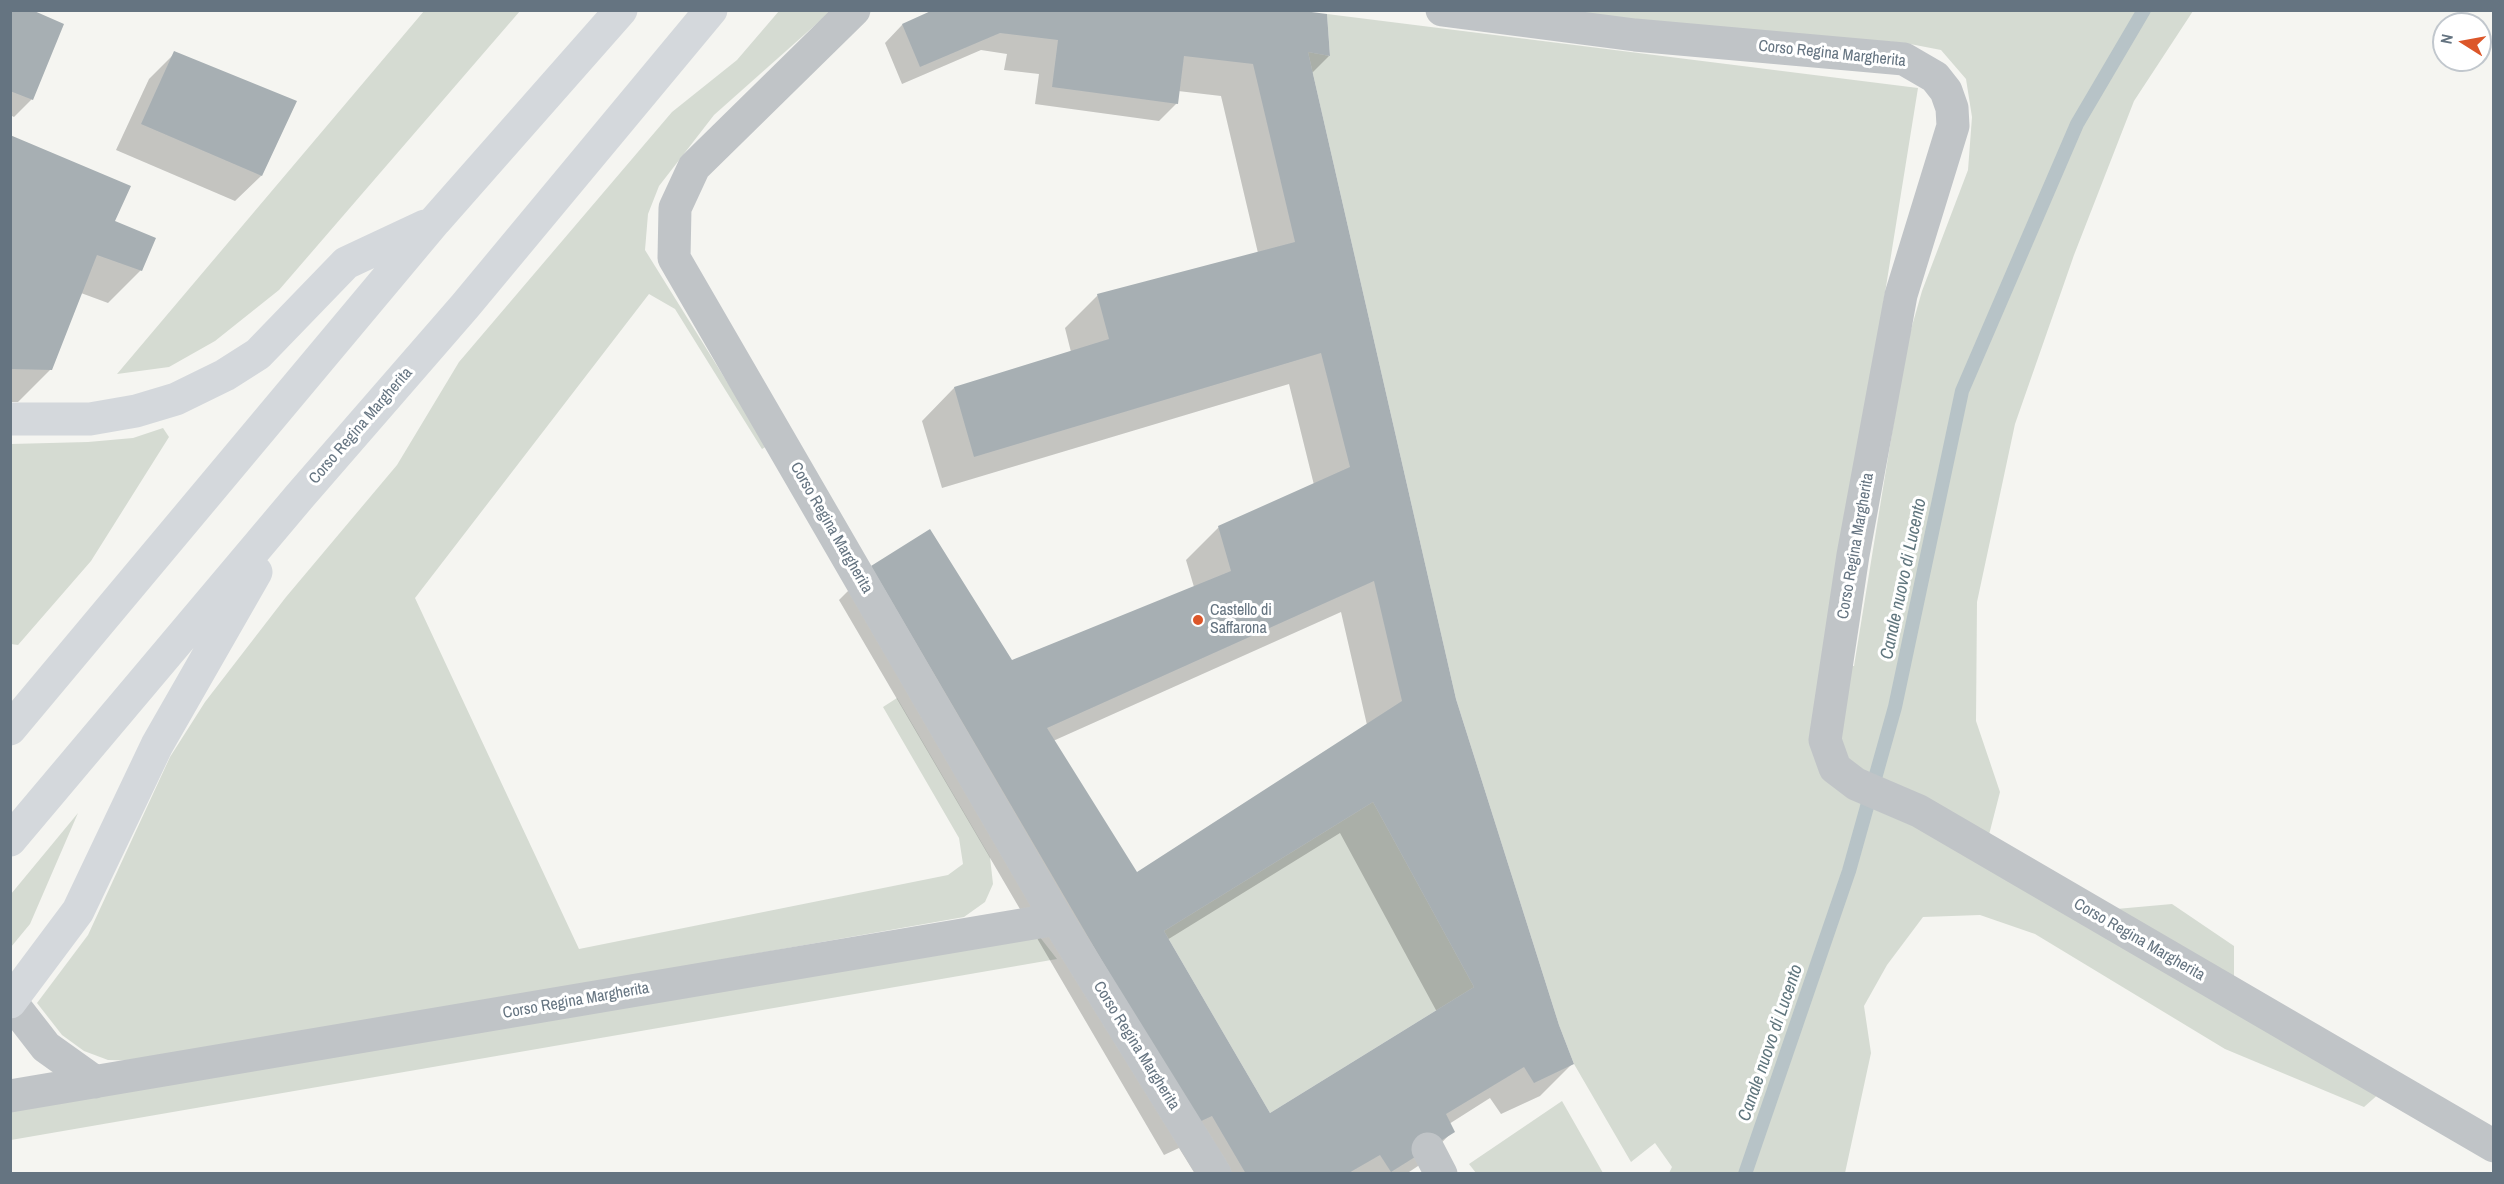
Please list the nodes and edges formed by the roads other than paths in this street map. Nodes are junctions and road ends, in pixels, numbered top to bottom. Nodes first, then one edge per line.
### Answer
1 (621, 10) edge
2 (711, 10) edge
3 (854, 10) edge
4 (1442, 10) edge
5 (435, 221) junction
6 (10, 419) edge
7 (299, 498) junction
8 (10, 729) edge
9 (10, 840) edge
10 (1057, 919) junction
11 (11, 1002) edge
12 (95, 1083) junction
13 (10, 1096) edge
14 (2493, 1146) edge
15 (1215, 1173) edge

1 - 5 main road
2 - 7 main road, Corso Regina Margherita
3 - 10 street, Corso Regina Margherita
4 - 14 street, Corso Regina Margherita
5 - 6 main road
5 - 8 main road
7 - 9 main road, Corso Regina Margherita
7 - 11 main road
10 - 12 street, Corso Regina Margherita
10 - 15 street, Corso Regina Margherita
11 - 12 street
12 - 13 street, Corso Regina Margherita

